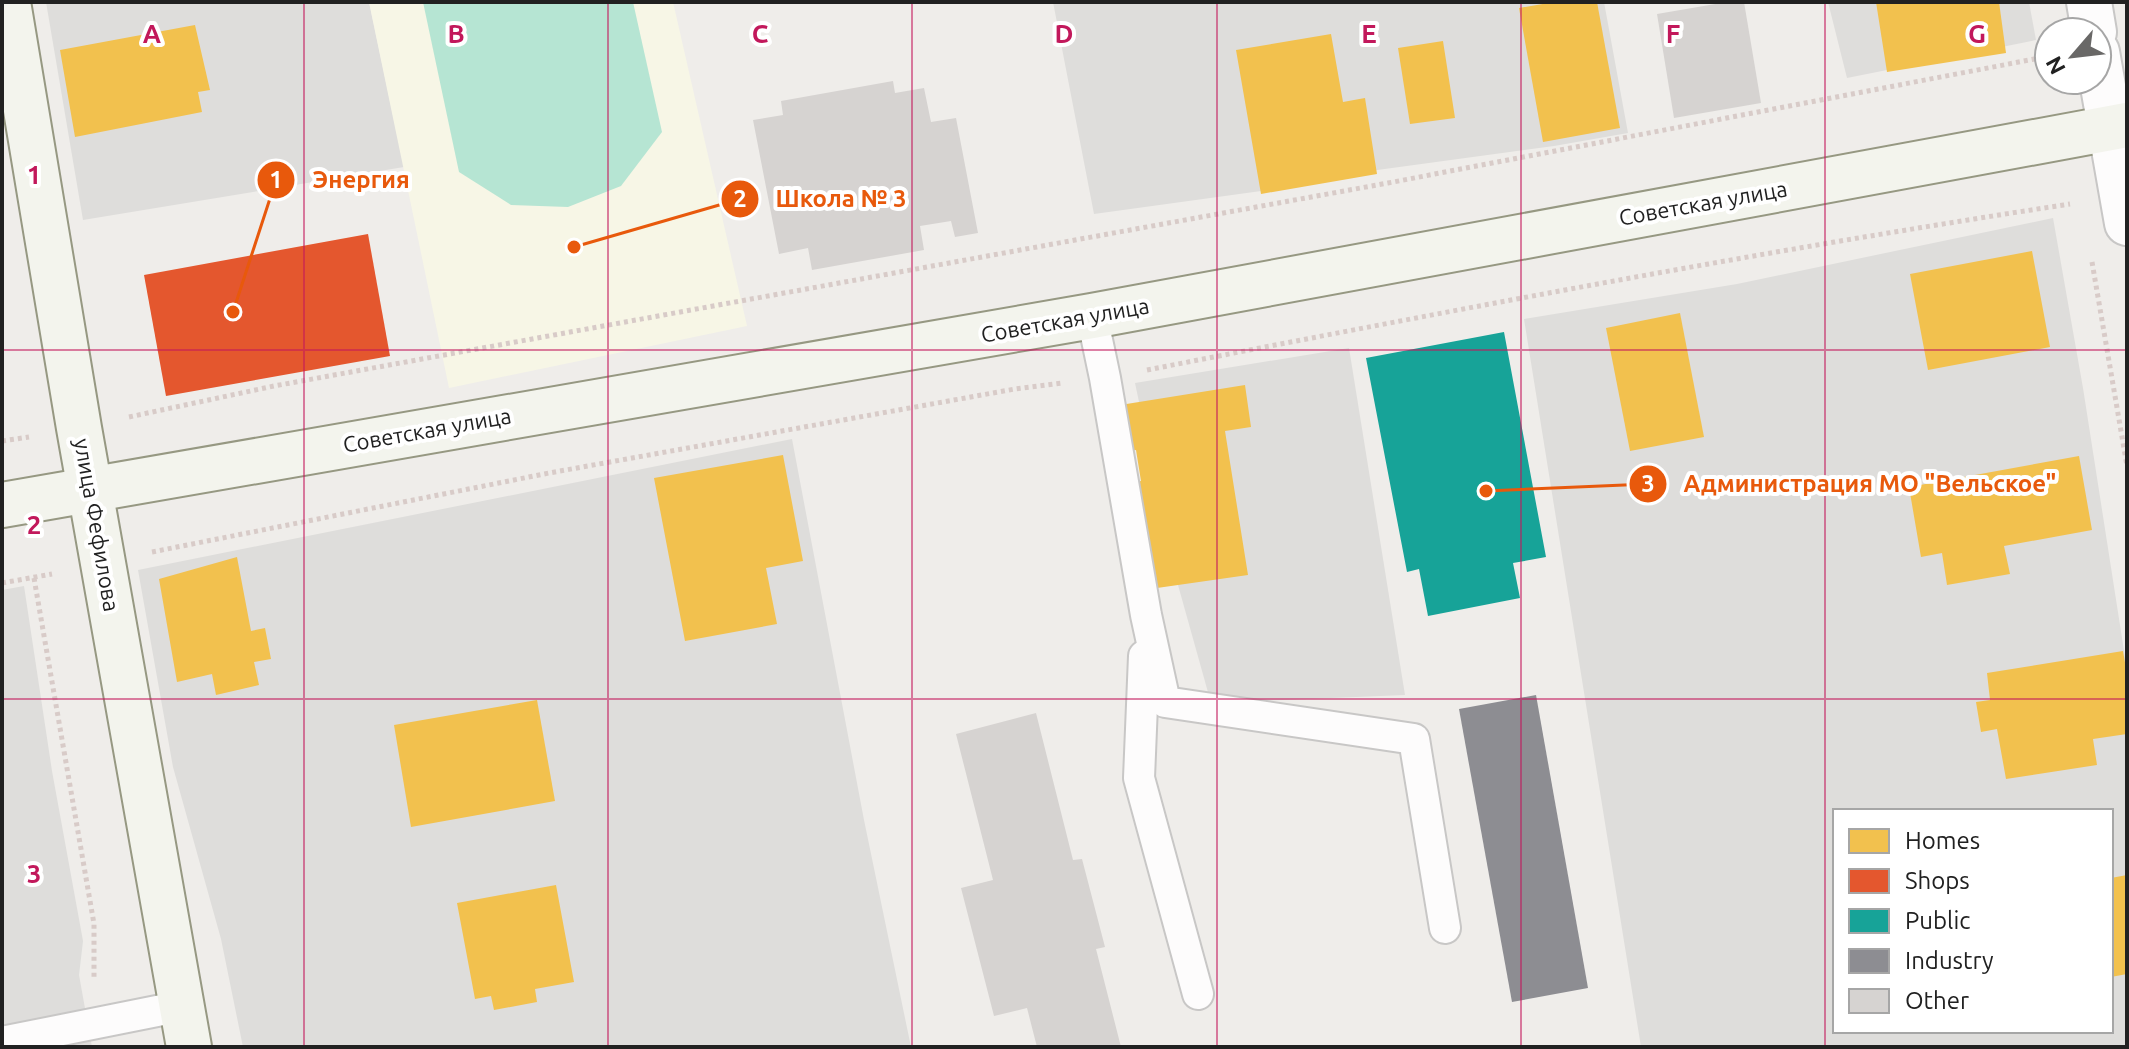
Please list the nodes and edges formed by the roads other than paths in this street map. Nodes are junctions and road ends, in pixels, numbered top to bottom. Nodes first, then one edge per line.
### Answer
1 (8, 2) edge
2 (2109, 96) edge
3 (2118, 127) edge
4 (2127, 223) edge
5 (1092, 316) junction
6 (90, 488) junction
7 (2, 505) edge
8 (1146, 615) junction
9 (1445, 928) dead end
10 (1198, 994) dead end
11 (185, 1026) edge
12 (2, 1042) edge

1 - 6 main road, улица Фефилова
2 - 3 street
3 - 4 street
3 - 5 main road, Советская улица
5 - 6 main road, Советская улица
5 - 8 lane
6 - 7 main road, Советская улица
6 - 11 main road, улица Фефилова
8 - 9 lane
8 - 10 lane
11 - 12 lane

